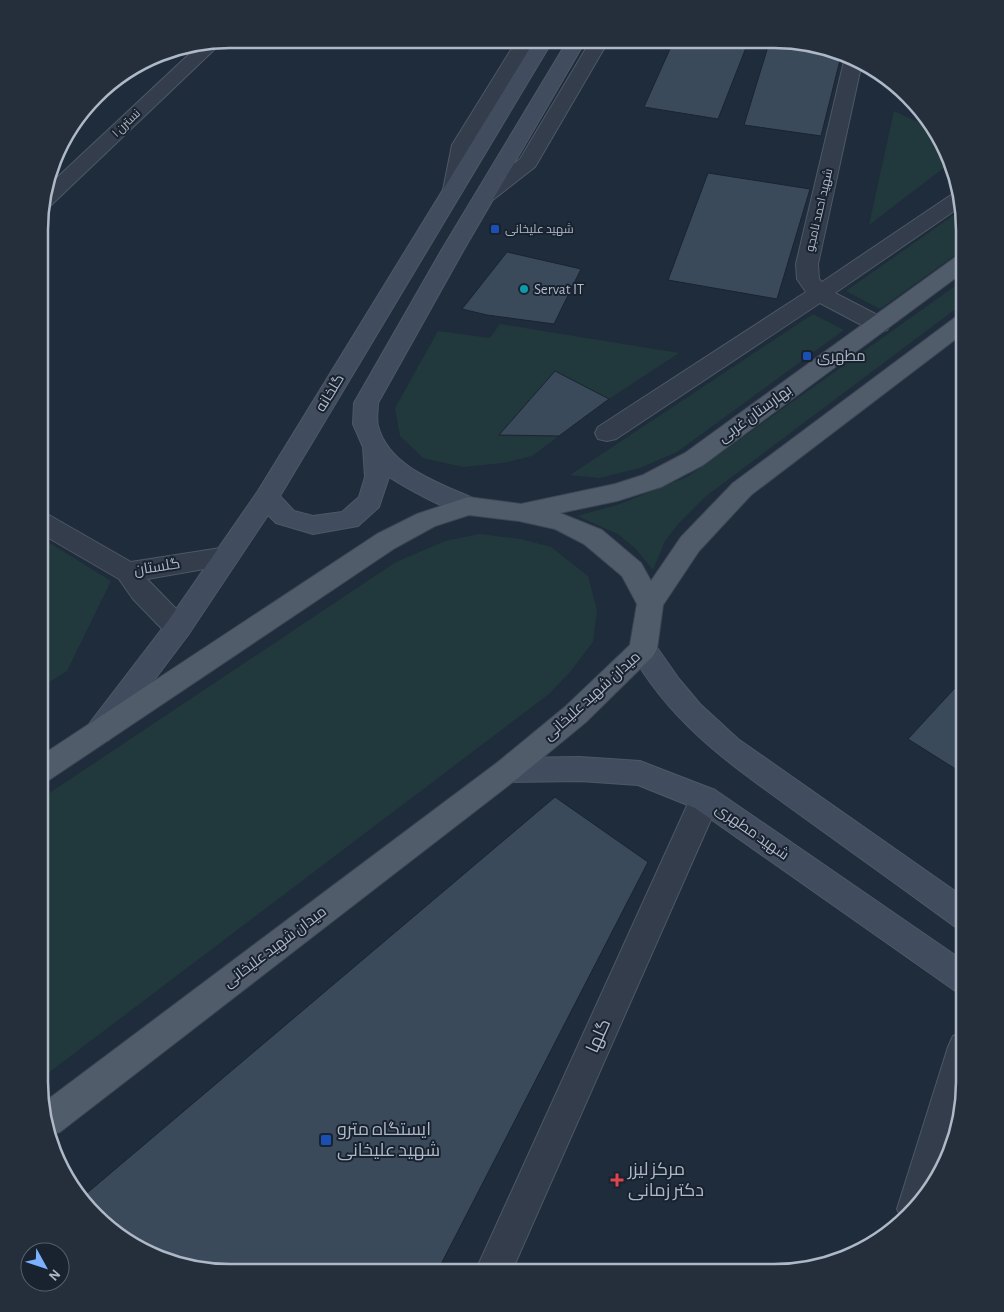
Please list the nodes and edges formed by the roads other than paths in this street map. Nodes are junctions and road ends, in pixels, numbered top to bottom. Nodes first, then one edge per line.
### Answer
1 (521, 48) edge
2 (539, 48) edge
3 (572, 48) edge
4 (595, 48) edge
5 (204, 49) edge
6 (852, 65) edge
7 (453, 190) junction
8 (51, 195) edge
9 (487, 195) junction
10 (954, 202) edge
11 (956, 268) edge
12 (819, 294) junction
13 (879, 325) junction
14 (956, 328) edge
15 (607, 433) dead end
16 (374, 448) junction
17 (267, 497) junction
18 (468, 506) junction
19 (519, 512) junction
20 (48, 526) edge
21 (227, 556) junction
22 (128, 572) junction
23 (650, 604) junction
24 (178, 628) junction
25 (643, 649) junction
26 (98, 733) junction
27 (48, 766) edge
28 (508, 770) junction
29 (705, 800) junction
30 (956, 910) edge
31 (956, 974) edge
32 (956, 1076) edge
33 (51, 1118) edge
34 (921, 1191) edge
35 (497, 1264) edge

1 - 7 street
2 - 7 main road, گلخانه
3 - 9 main road
4 - 9 street
5 - 8 street, نسترن ۱
6 - 12 street, شهید احمد نامجو
7 - 17 main road, گلخانه
9 - 16 main road
10 - 12 street
11 - 13 main road, بهارستان غربی
12 - 13 street
12 - 15 street
13 - 19 main road, بهارستان غربی
14 - 23 main road
16 - 17 main road
16 - 18 main road
17 - 21 main road, گلخانه
18 - 19 main road
18 - 26 main road
19 - 23 main road
20 - 22 street, گلستان
21 - 22 street, گلستان
21 - 24 main road, گلخانه
22 - 24 street
23 - 25 main road, میدان شهید علیخانی
24 - 26 main road, گلخانه
25 - 28 main road, میدان شهید علیخانی
25 - 30 main road
26 - 27 main road
28 - 29 main road, شهید مطهری
28 - 33 main road, میدان شهید علیخانی
29 - 31 main road, شهید مطهری
29 - 35 street, گلها
32 - 34 street

